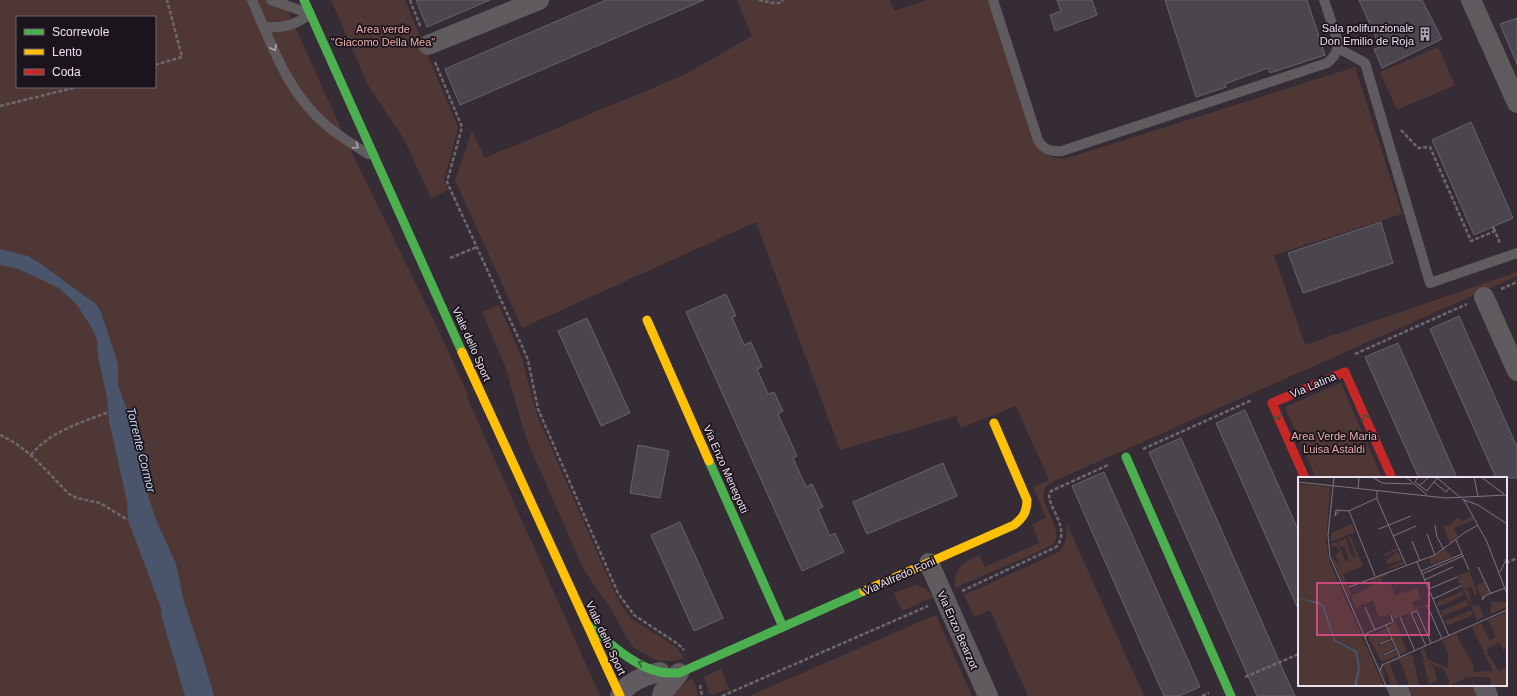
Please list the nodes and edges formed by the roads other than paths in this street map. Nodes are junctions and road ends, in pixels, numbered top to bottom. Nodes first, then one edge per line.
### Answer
1 (252, 0) edge
2 (271, 0) edge
3 (304, 0) edge
4 (539, 0) edge
5 (993, 0) edge
6 (1324, 0) edge
7 (1471, 0) edge
8 (310, 14) junction
9 (264, 27) junction
10 (428, 45) dead end
11 (1338, 48) junction
12 (1512, 78) edge
13 (1517, 104) edge
14 (376, 160) junction
15 (1517, 253) edge
16 (1484, 297) dead end
17 (647, 320) dead end
18 (1517, 371) edge
19 (994, 423) dead end
20 (1126, 457) dead end
21 (1305, 477) edge
22 (1392, 477) edge
23 (929, 563) junction
24 (586, 624) junction
25 (783, 627) junction
26 (669, 672) junction
27 (1396, 686) edge
28 (1483, 686) edge
29 (659, 695) edge
30 (620, 696) edge
31 (988, 696) edge
32 (1231, 696) edge
33 (1401, 696) edge
34 (1488, 696) edge

1 - 9 lane
2 - 8 lane
3 - 8 street, Viale dello Sport
4 - 10 street
5 - 11 lane
6 - 11 lane
7 - 12 street
8 - 9 lane
8 - 14 street, Viale dello Sport
9 -> 14 lane
11 - 15 lane
12 - 13 street
14 - 24 street, Viale dello Sport
16 - 18 street
17 - 25 street, Via Enzo Menegotti
19 - 23 street, Via Alfredo Foni
20 - 32 street
22 -> 21 street, Via Latina
23 - 25 street, Via Alfredo Foni
23 - 31 street, Via Enzo Bearzot
26 -> 24 street
24 - 30 street, Viale dello Sport
25 - 26 street, Via Alfredo Foni
26 - 29 street, Via Alfredo Foni
26 - 30 street, Via Alfredo Foni
27 - 33 street
28 - 34 street

